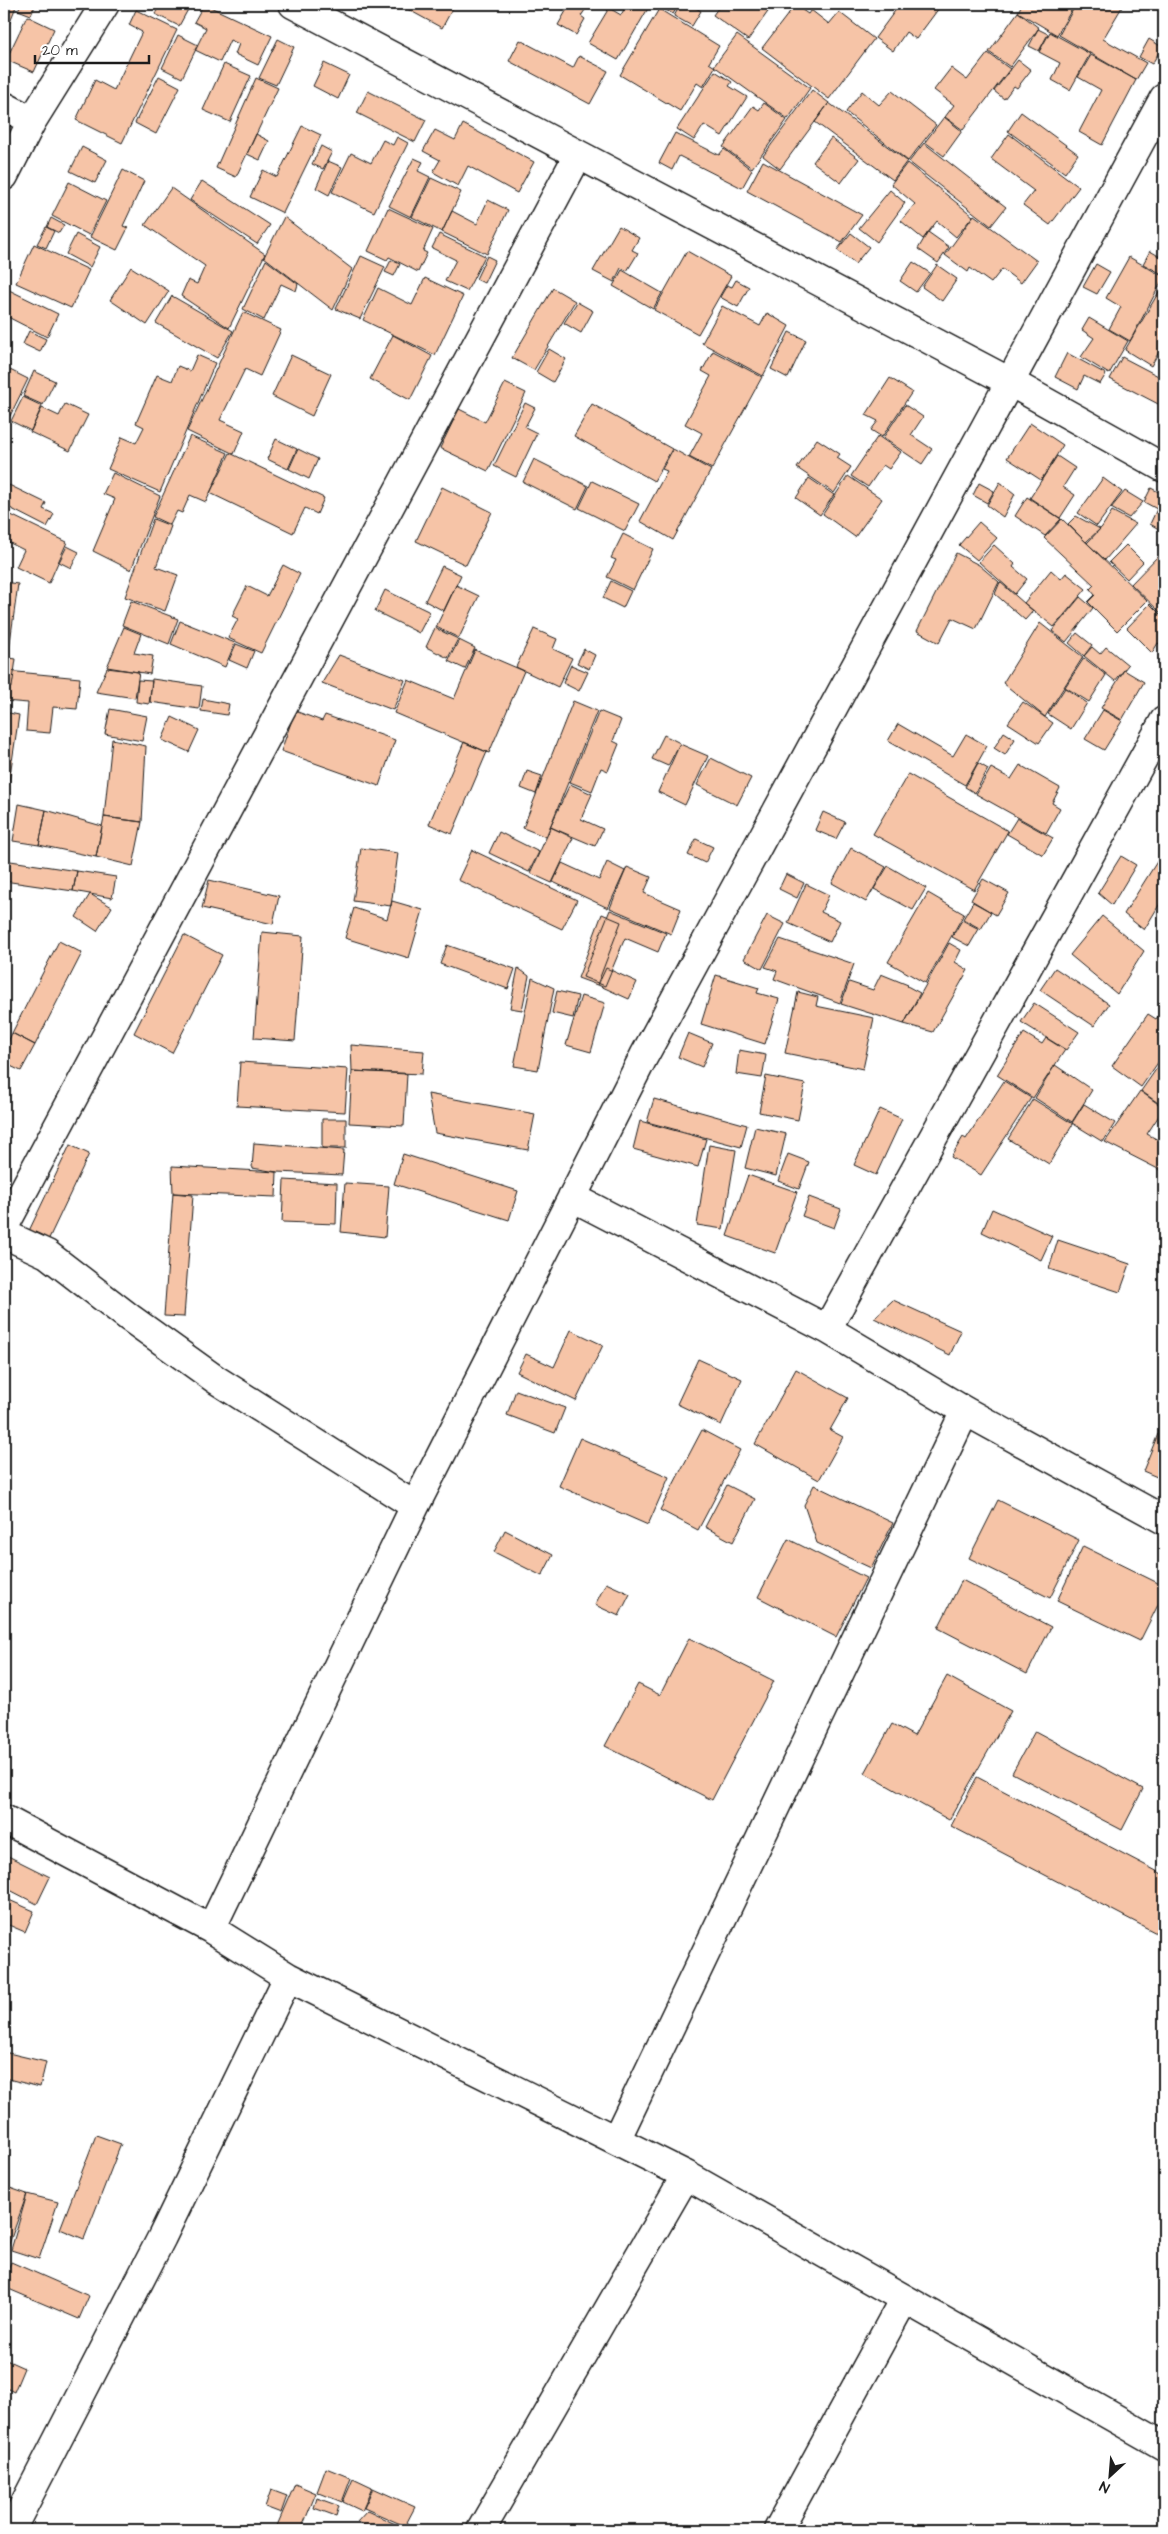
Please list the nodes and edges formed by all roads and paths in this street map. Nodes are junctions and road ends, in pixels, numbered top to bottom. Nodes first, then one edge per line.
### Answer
1 (104, 4) edge
2 (293, 4) edge
3 (1164, 98) edge
4 (4, 106) edge
5 (32, 121) junction
6 (578, 155) junction
7 (4, 176) edge
8 (1010, 382) junction
9 (1164, 468) edge
10 (1164, 721) edge
11 (572, 1197) junction
12 (4, 1226) edge
13 (4, 1234) edge
14 (827, 1329) junction
15 (965, 1411) junction
16 (416, 1506) junction
17 (1164, 1520) edge
18 (4, 1819) edge
19 (211, 1929) junction
20 (288, 1977) junction
21 (616, 2140) junction
22 (686, 2176) junction
23 (904, 2299) junction
24 (1164, 2446) edge
25 (11, 2530) edge
26 (481, 2530) edge
27 (778, 2530) edge

1 - 5 street
2 - 6 street
3 - 8 street
4 - 5 street
5 - 7 street
6 - 8 street
6 - 12 street
8 - 9 street
8 - 11 street
10 - 14 street
11 - 14 street
11 - 16 street
13 - 16 street
14 - 15 street
15 - 17 street
15 - 21 street
16 - 19 street
18 - 19 street
19 - 20 street
20 - 21 street
20 - 25 street
21 - 22 street
22 - 23 street
22 - 26 street
23 - 24 street
23 - 27 street

